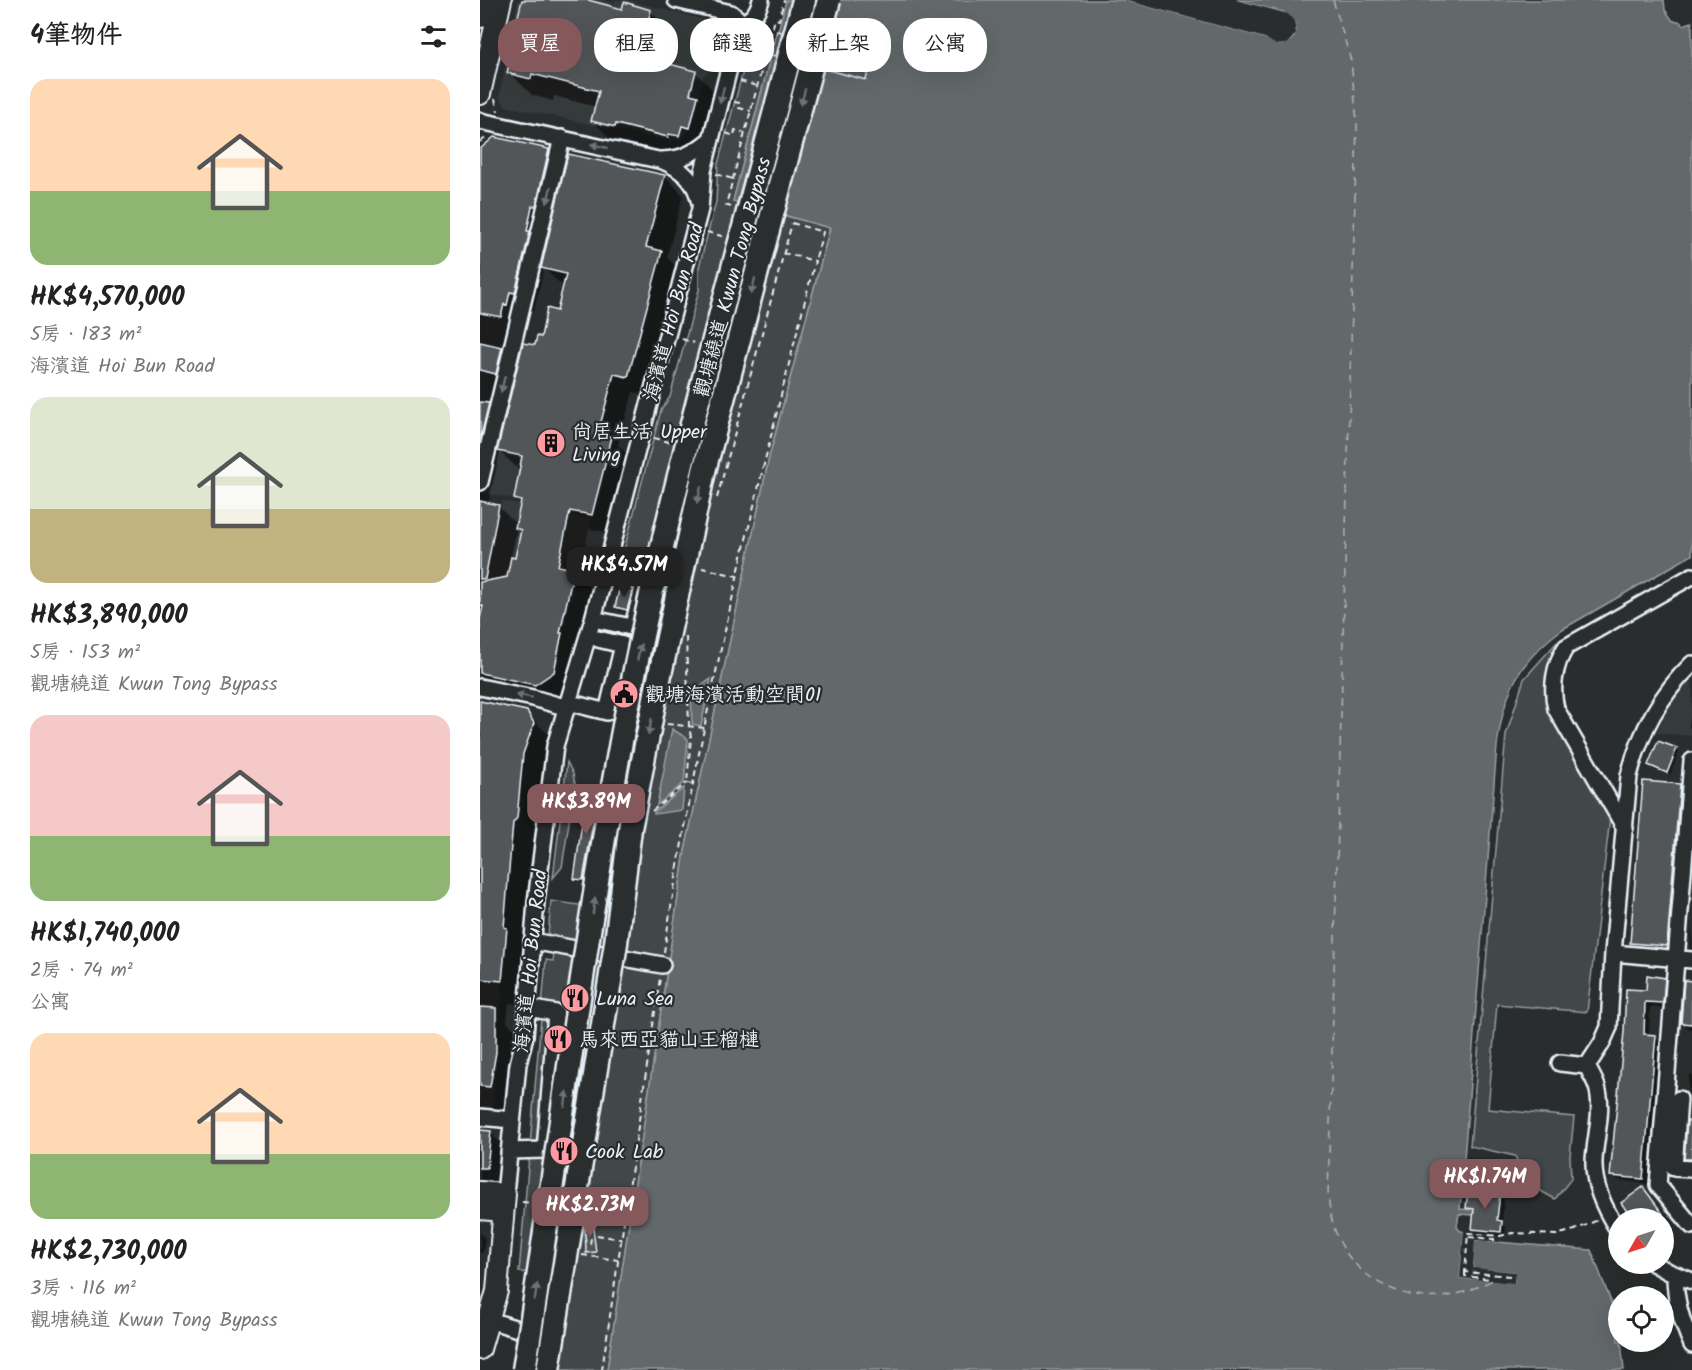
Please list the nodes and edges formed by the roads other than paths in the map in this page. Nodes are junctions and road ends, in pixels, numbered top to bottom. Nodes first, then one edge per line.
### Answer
1 (484, 0) edge
2 (501, 0) edge
3 (676, 0) edge
4 (761, 0) edge
5 (804, 0) edge
6 (829, 0) edge
7 (480, 16) edge
8 (735, 18) edge
9 (752, 18) edge
10 (729, 72) edge
11 (488, 92) edge
12 (480, 121) edge
13 (717, 136) junction
14 (562, 138) junction
15 (656, 159) junction
16 (700, 209) junction
17 (480, 482) edge
18 (605, 572) junction
19 (1692, 576) edge
20 (593, 619) junction
21 (598, 639) dead end
22 (1692, 664) edge
23 (480, 687) edge
24 (573, 706) junction
25 (1692, 761) edge
26 (1625, 828) junction
27 (532, 941) junction
28 (1613, 954) junction
29 (1676, 959) junction
30 (1692, 960) edge
31 (662, 964) dead end
32 (528, 1008) junction
33 (1560, 1063) dead end
34 (1587, 1066) junction
35 (1679, 1099) edge
36 (480, 1117) edge
37 (512, 1120) junction
38 (509, 1151) junction
39 (1692, 1169) edge
40 (480, 1192) edge
41 (504, 1203) junction
42 (480, 1209) edge
43 (1608, 1212) edge
44 (1692, 1226) edge
45 (1675, 1275) joint
46 (1692, 1281) edge
47 (489, 1320) junction
48 (549, 1339) dead end
49 (1692, 1345) edge
50 (480, 1349) edge
51 (524, 1370) edge
52 (548, 1370) edge

1 - 7 main road
2 - 11 main road
3 - 8 street
4 - 9 street
51 -> 5 highway, 觀塘繞道 Kwun Tong Bypass, bridge
6 -> 52 highway, 觀塘繞道 Kwun Tong Bypass, bridge
10 -> 13 street, 海濱道 Hoi Bun Road
12 - 14 street
13 - 15 street
13 - 16 street, 海濱道 Hoi Bun Road
15 -> 14 street
14 -> 17 street
15 - 16 street
16 - 18 street, 海濱道 Hoi Bun Road
18 - 20 street, 海濱道 Hoi Bun Road
18 - 20 street
19 - 26 street
20 - 24 street, 海濱道 Hoi Bun Road
21 - 24 street
22 - 26 street
24 -> 23 street
24 - 27 street, 海濱道 Hoi Bun Road
25 - 29 street
26 - 28 street
27 - 31 street
27 - 32 street, 海濱道 Hoi Bun Road
28 - 29 street
28 - 34 street
29 - 30 street
29 - 35 street
32 - 37 street, 海濱道 Hoi Bun Road
32 - 38 street
33 - 34 street
34 - 43 street
35 - 39 street
35 - 44 street
36 - 37 street
37 - 38 street, 海濱道 Hoi Bun Road
38 - 41 street, 海濱道 Hoi Bun Road
40 - 41 main road
41 - 42 main road
41 - 47 main road, 海濱道 Hoi Bun Road
45 - 46 street
45 - 49 street
47 - 48 street
47 - 50 main road, 海濱道 Hoi Bun Road

